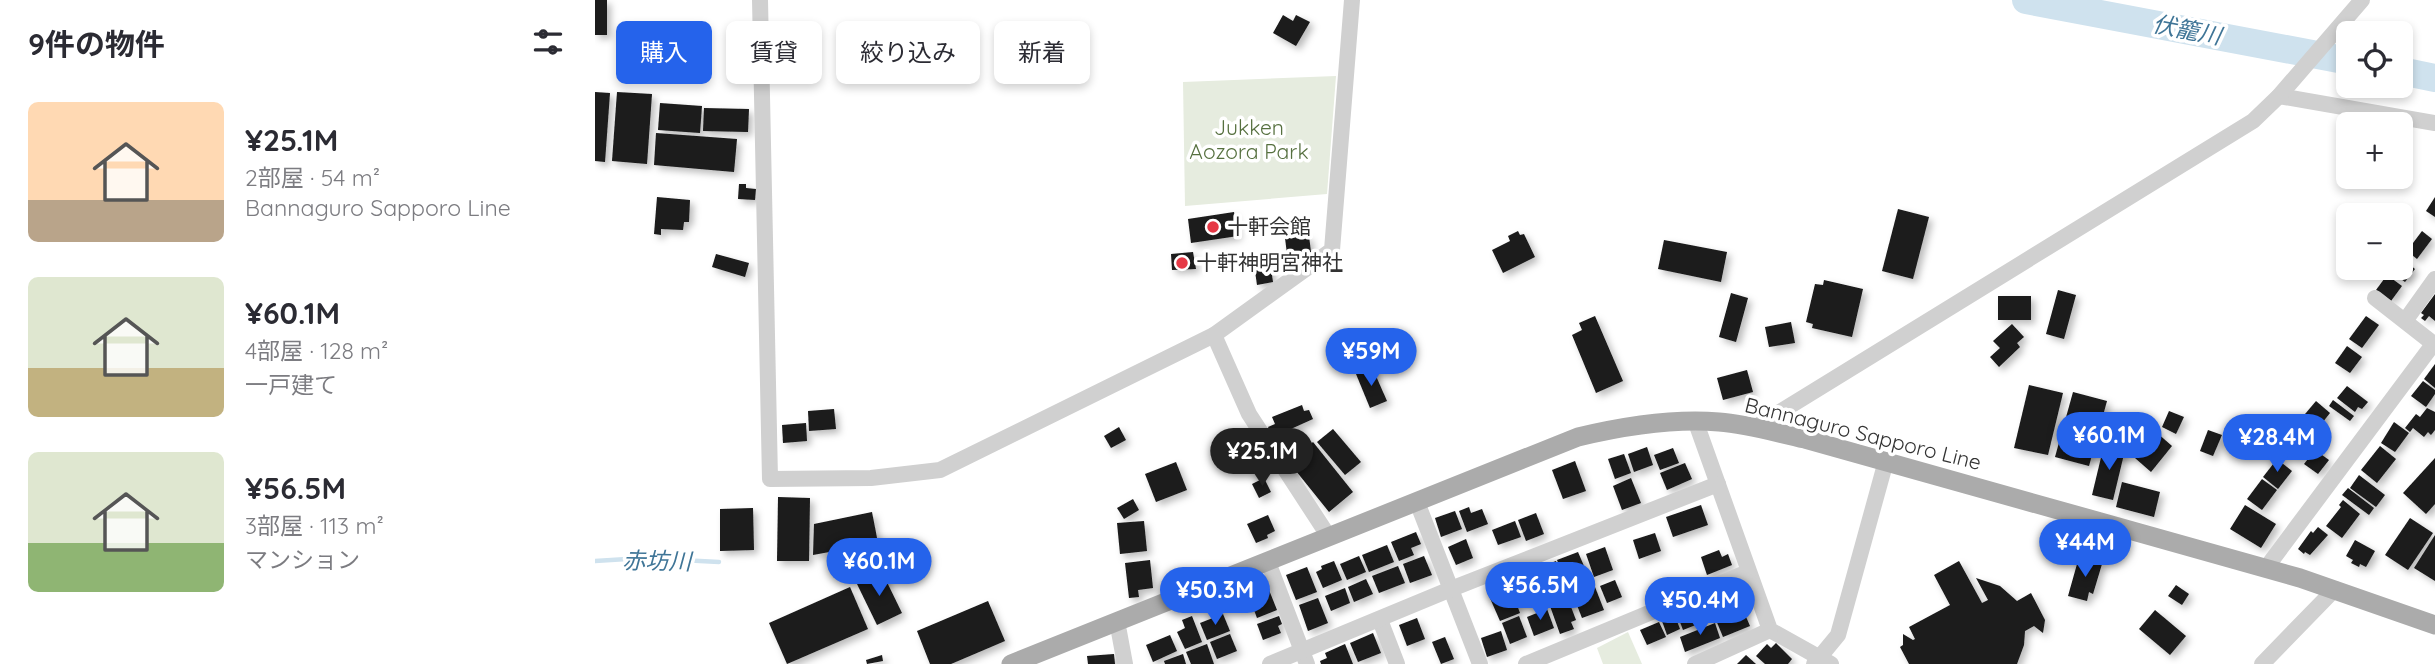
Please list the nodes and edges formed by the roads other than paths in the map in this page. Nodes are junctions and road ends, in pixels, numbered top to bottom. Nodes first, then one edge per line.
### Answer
1 (760, 0) edge
2 (1352, 0) edge
3 (2361, 0) edge
4 (2283, 92) junction
5 (2435, 123) edge
6 (2435, 279) edge
7 (2375, 298) dead end
8 (2405, 321) junction
9 (1214, 335) junction
10 (2434, 344) edge
11 (1695, 421) junction
12 (1754, 428) junction
13 (1885, 461) junction
14 (1718, 484) junction
15 (1417, 502) junction
16 (1329, 537) junction
17 (1268, 562) junction
18 (2266, 568) junction
19 (1748, 572) junction
20 (1451, 589) junction
21 (2335, 589) junction
22 (1380, 620) junction
23 (1117, 621) junction
24 (2435, 625) edge
25 (1770, 631) junction
26 (1040, 658) edge
27 (1304, 658) edge
28 (1822, 662) edge
29 (1011, 664) edge
30 (1125, 664) edge
31 (1270, 664) edge
32 (1397, 664) edge
33 (1480, 664) edge
34 (1526, 664) edge
35 (1695, 664) edge
36 (2262, 664) edge

1 - 9 street
2 - 9 street
3 - 4 street
4 - 5 street
4 - 12 street
6 - 8 street
7 - 8 street
8 - 10 street
9 - 16 street
10 - 18 street
11 - 12 main road, Bannaguro Sapporo Line
11 - 14 street
11 - 15 main road, Bannaguro Sapporo Line
12 - 13 main road, Bannaguro Sapporo Line
13 - 18 main road, Bannaguro Sapporo Line
13 - 28 street
14 - 19 street
14 - 20 street
15 - 16 main road, Bannaguro Sapporo Line
15 - 20 street
16 - 17 main road, Bannaguro Sapporo Line
17 - 23 main road, Bannaguro Sapporo Line
17 - 27 street
18 - 21 main road, Bannaguro Sapporo Line
19 - 25 street
19 - 34 street
20 - 22 street
20 - 33 street
21 - 24 main road, Bannaguro Sapporo Line
21 - 36 street
22 - 27 street
22 - 32 street
23 - 26 main road, Bannaguro Sapporo Line
23 - 30 street
25 - 28 street
25 - 35 street
26 - 29 main road, Bannaguro Sapporo Line
27 - 31 street

